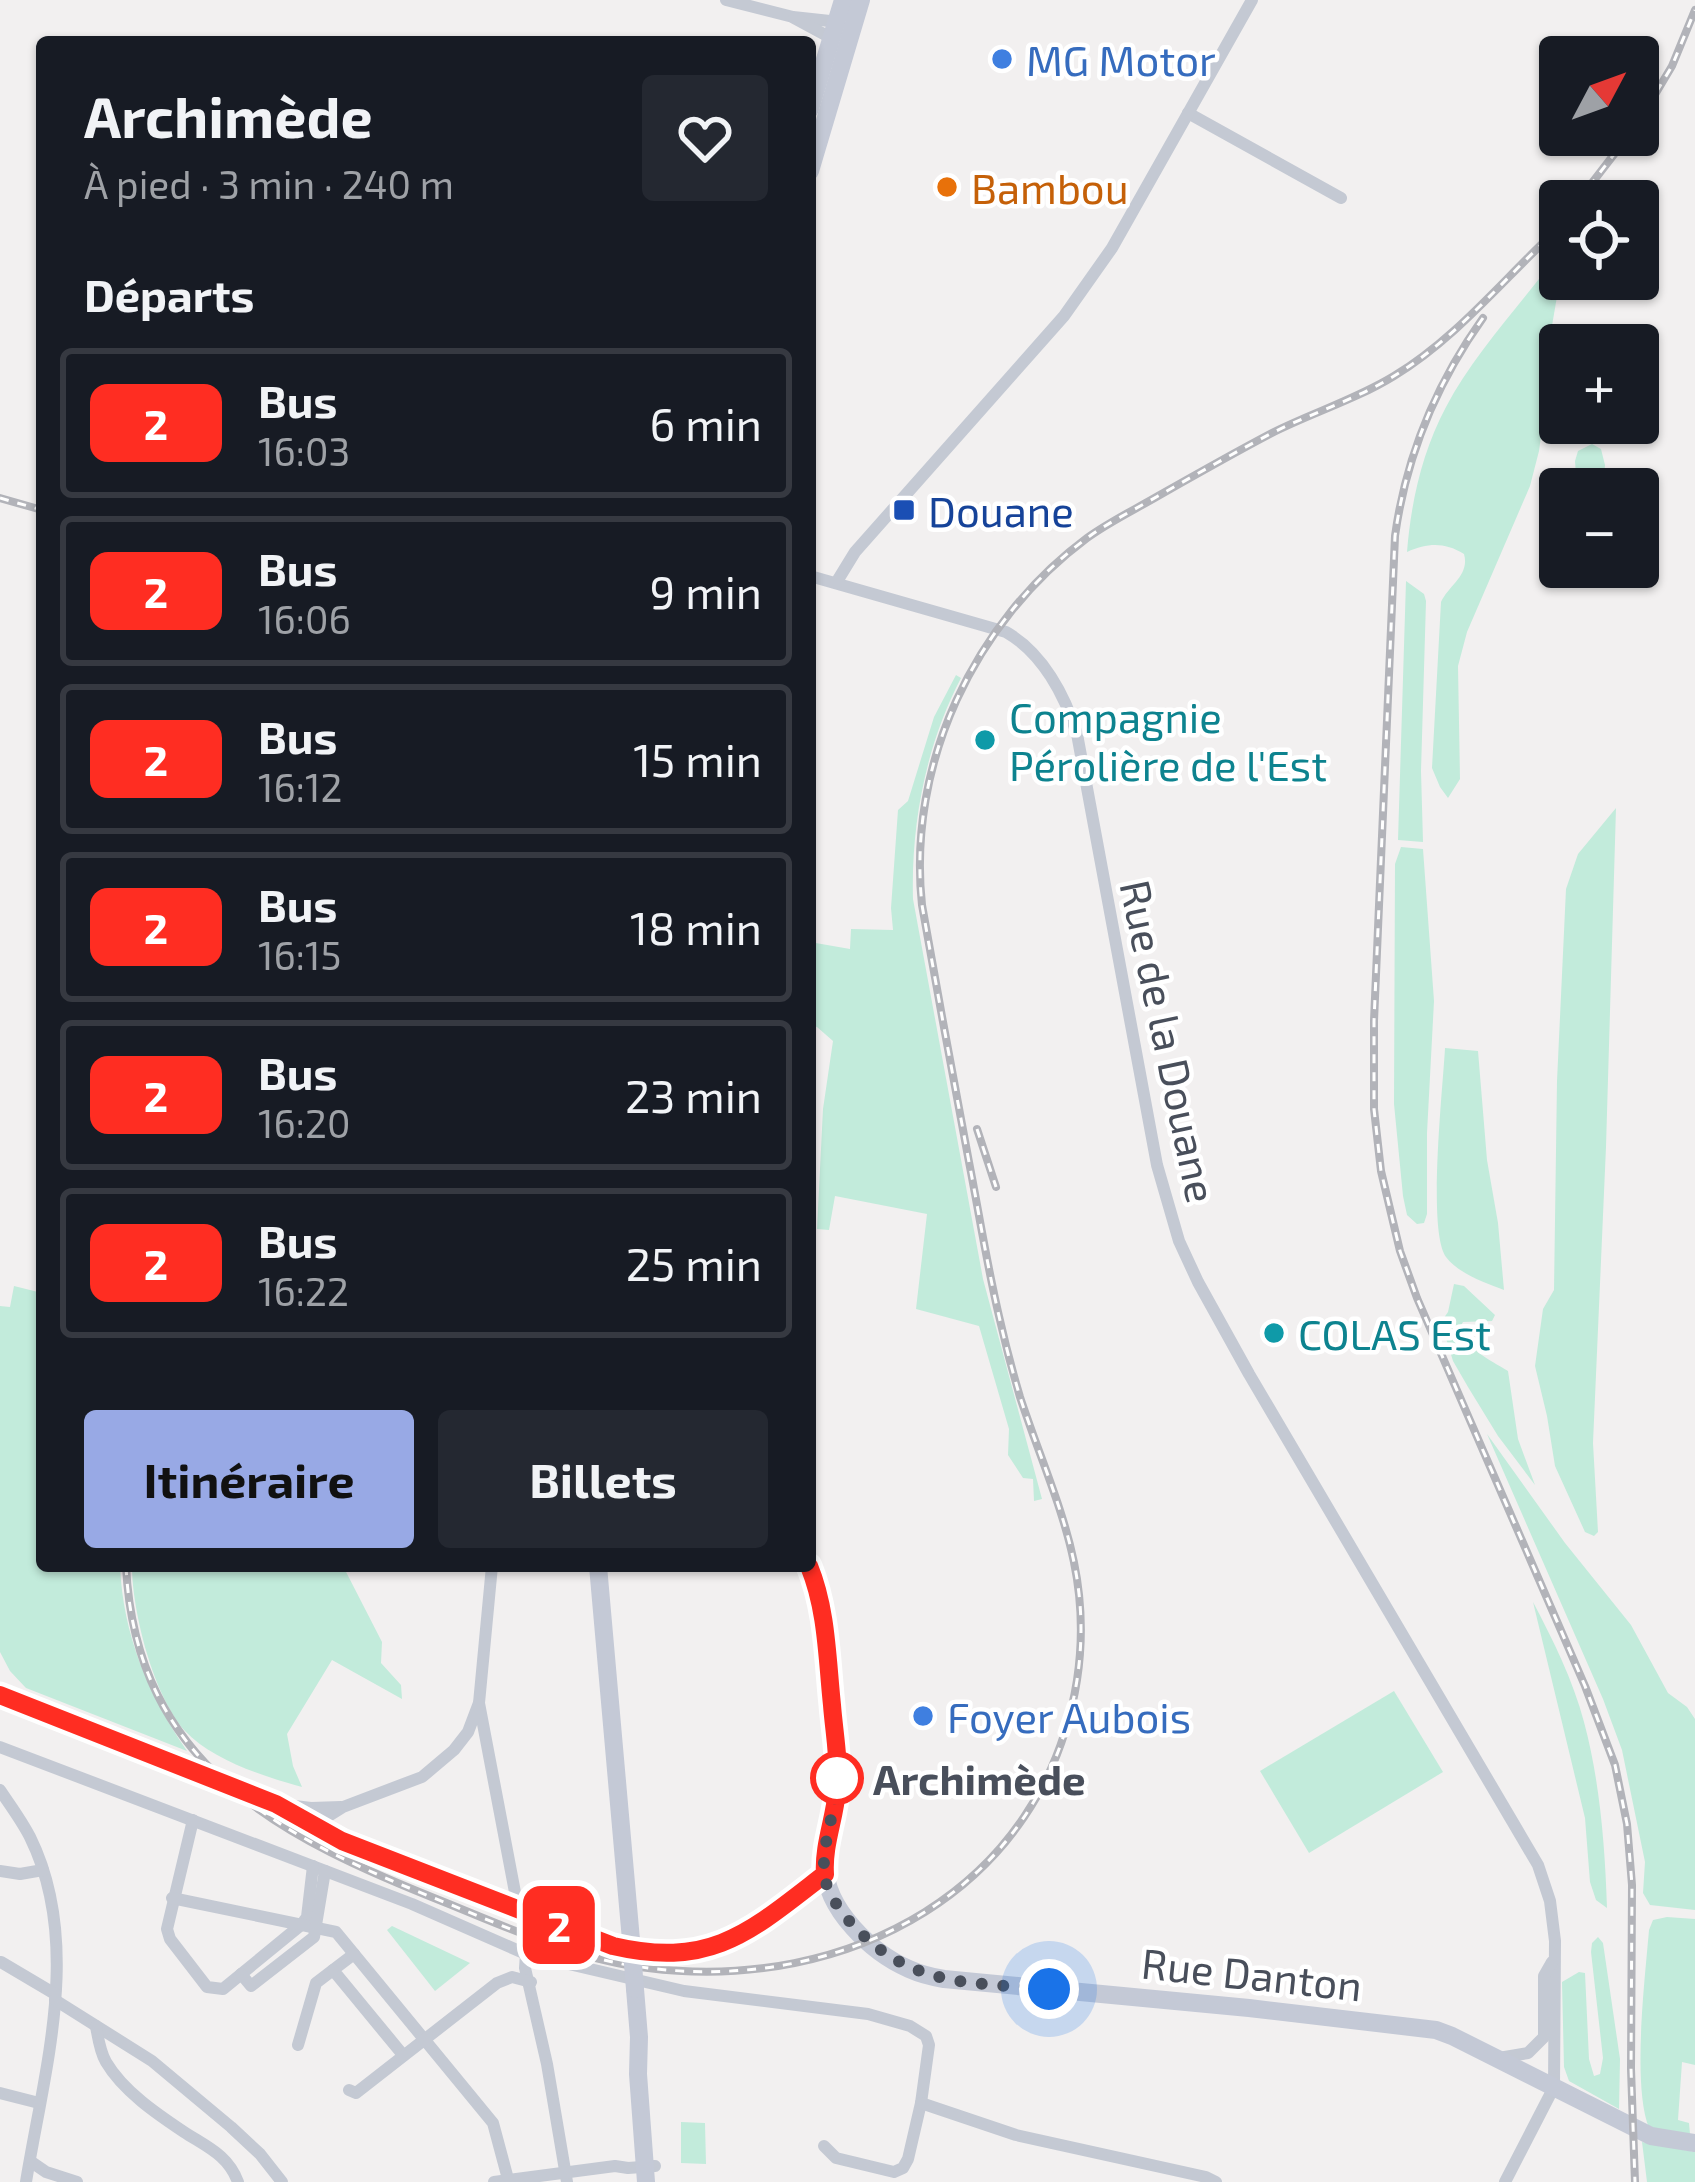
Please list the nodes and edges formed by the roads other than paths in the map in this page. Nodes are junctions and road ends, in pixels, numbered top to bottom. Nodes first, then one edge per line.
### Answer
1 (726, 0) edge
2 (843, 0) edge
3 (861, 0) edge
4 (1252, 0) edge
5 (785, 10) edge
6 (834, 30) junction
7 (837, 80) junction
8 (816, 89) edge
9 (1188, 113) junction
10 (816, 151) edge
11 (1341, 198) dead end
12 (816, 578) edge
13 (836, 584) junction
14 (491, 1572) edge
15 (599, 1572) edge
16 (811, 1572) edge
17 (507, 1583) dead end
18 (490, 1586) junction
19 (0, 1695) edge
20 (479, 1703) junction
21 (0, 1747) edge
22 (454, 1750) junction
23 (489, 1755) junction
24 (0, 1790) edge
25 (276, 1804) junction
26 (343, 1807) junction
27 (193, 1820) junction
28 (310, 1823) junction
29 (351, 1844) junction
30 (319, 1868) junction
31 (43, 1870) junction
32 (0, 1871) edge
33 (825, 1874) junction
34 (172, 1898) junction
35 (518, 1908) junction
36 (309, 1926) junction
37 (354, 1954) junction
38 (526, 1954) junction
39 (1555, 1955) junction
40 (550, 1960) junction
41 (1, 1962) edge
42 (334, 1970) junction
43 (530, 1982) junction
44 (56, 1997) junction
45 (96, 2026) junction
46 (424, 2039) junction
47 (298, 2044) dead end
48 (403, 2055) junction
49 (1496, 2059) junction
50 (1554, 2087) junction
51 (349, 2090) dead end
52 (0, 2093) edge
53 (39, 2103) junction
54 (921, 2103) junction
55 (1695, 2143) edge
56 (824, 2146) dead end
57 (29, 2161) junction
58 (650, 2168) edge
59 (567, 2176) edge
60 (501, 2180) edge
61 (26, 2182) edge
62 (77, 2182) edge
63 (238, 2182) edge
64 (282, 2182) edge
65 (1216, 2182) edge
66 (1504, 2182) edge

1 - 5 street
2 - 6 street
3 - 7 street
4 - 9 street
5 - 6 street
6 - 7 street
6 - 8 street
7 - 10 street
9 - 11 street
9 - 13 street
12 - 13 street, Rue de la Douane
13 - 39 street, Rue de la Douane
14 - 18 street
15 - 58 street, bridge
16 - 33 street
17 - 18 street
18 - 20 street
19 - 25 street
20 - 22 street
20 - 23 street
21 - 27 street
22 - 23 street
22 - 26 street
23 - 35 street
24 - 31 street
25 - 26 street
25 - 28 street
26 - 28 street
26 - 29 street
27 - 30 street
27 - 34 street
28 - 29 street
29 - 35 street
30 - 36 street
30 - 38 street
31 - 32 street
31 - 44 street
33 - 35 street
33 - 49 street, Rue Danton
34 - 36 street
34 - 36 street
36 - 37 street
37 - 42 street
37 - 46 street
38 - 40 street
38 - 43 street
39 - 49 street, Rue de la Douane
39 - 50 street, Rue de la Douane
40 - 43 street
40 - 54 street
41 - 44 street
42 - 47 street
42 - 48 street
43 - 46 street
43 - 59 street
44 - 45 street
44 - 53 street
45 - 63 street
45 - 64 street
46 - 48 street
46 - 60 street
48 - 51 street
49 - 50 street, Rue Danton
50 - 55 street, Rue Danton
50 - 66 street
52 - 53 street
53 - 57 street
54 - 56 street
54 - 65 street
57 - 61 street
57 - 62 street
58 - 59 street
59 - 60 street

